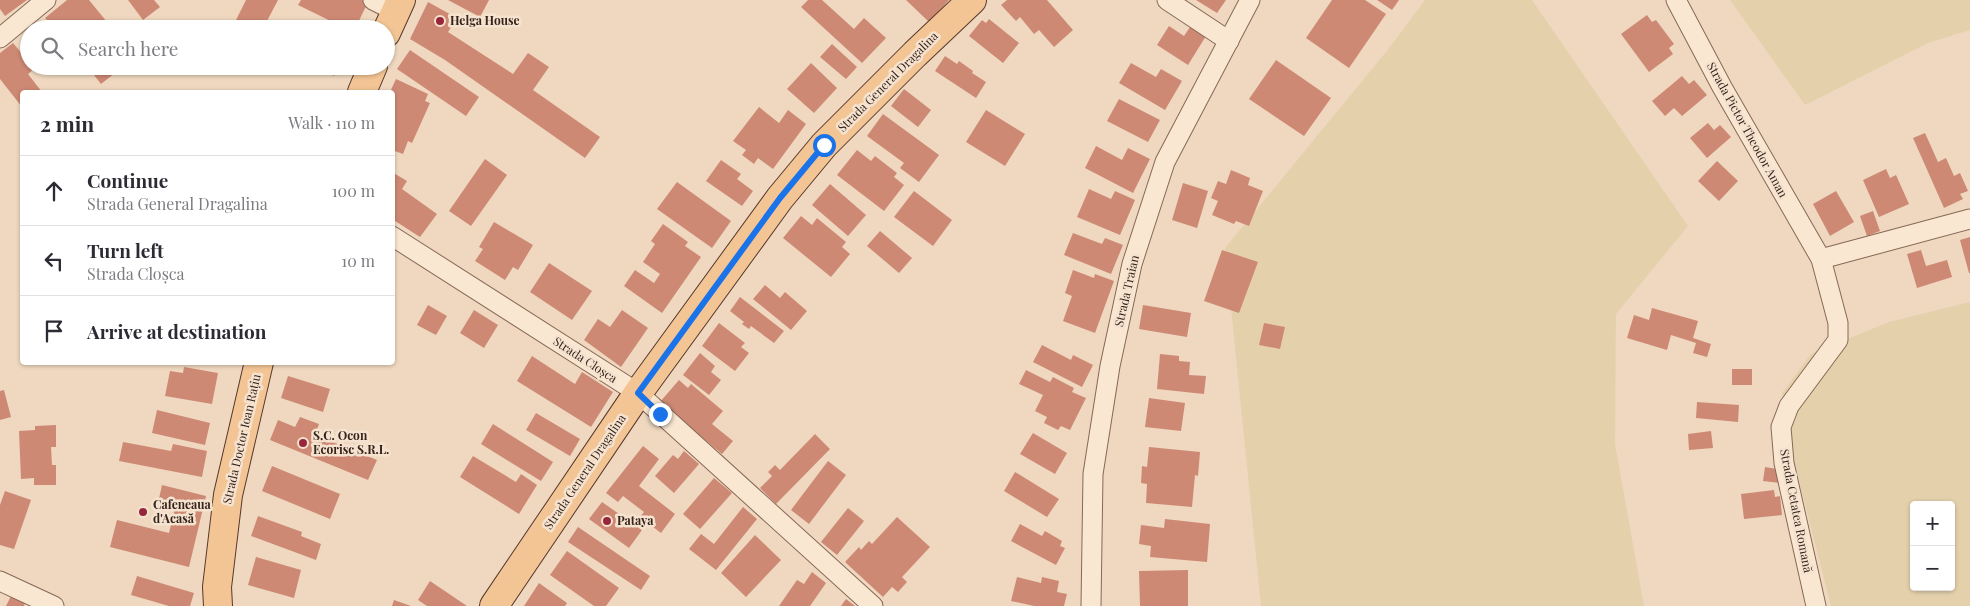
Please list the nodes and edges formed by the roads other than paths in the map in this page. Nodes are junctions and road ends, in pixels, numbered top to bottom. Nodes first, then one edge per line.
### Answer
1 (46, 0) edge
2 (972, 0) edge
3 (1167, 0) edge
4 (1250, 0) edge
5 (1676, 0) edge
6 (22, 20) edge
7 (20, 21) edge
8 (0, 38) edge
9 (1229, 41) junction
10 (369, 75) edge
11 (363, 90) edge
12 (1970, 218) edge
13 (395, 238) edge
14 (1821, 259) junction
15 (258, 365) edge
16 (638, 393) junction
17 (0, 581) edge
18 (54, 606) edge
19 (218, 606) edge
20 (494, 606) edge
21 (873, 606) edge
22 (1091, 606) edge
23 (1816, 606) edge

1 - 6 street
2 - 16 main road, Strada General Dragalina
3 - 9 street
4 - 9 street, Strada Traian
5 - 14 street, Strada Pictor Theodor Aman
7 - 8 street
9 - 22 street, Strada Traian
10 - 11 main road
12 - 14 street
13 - 16 street, Strada Cloșca
14 - 23 street, Strada Cetatea Romană
15 - 19 main road, Strada Doctor Ioan Rațiu
16 - 20 main road, Strada General Dragalina
16 - 21 street, Strada Cloșca
17 - 18 street

